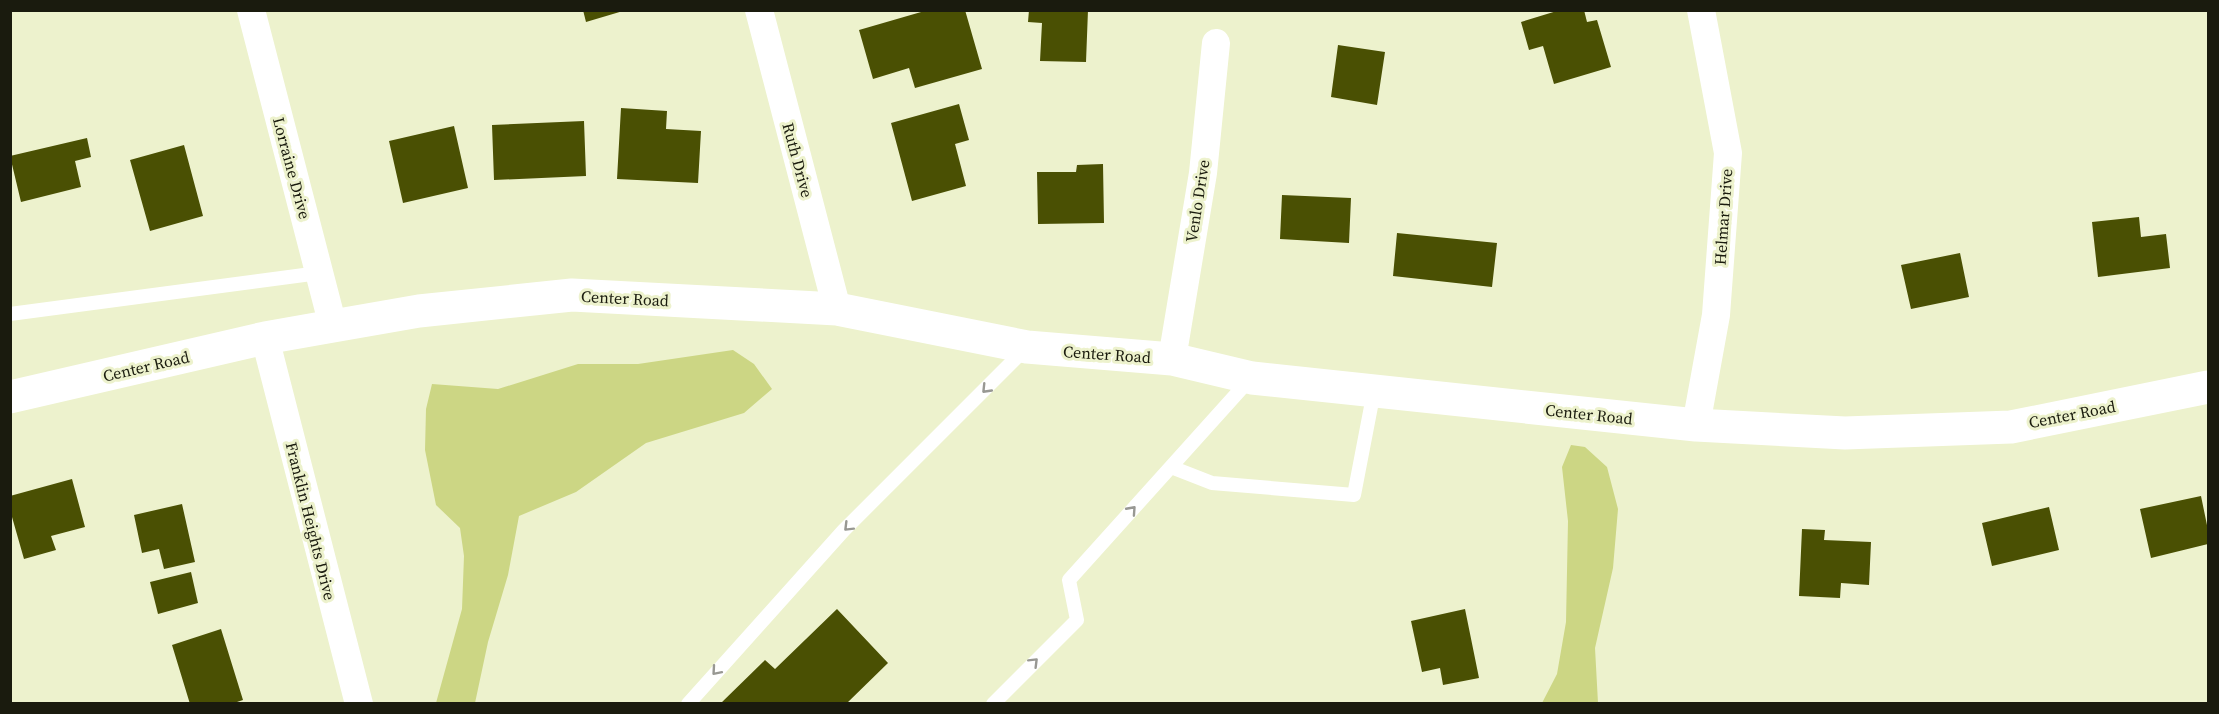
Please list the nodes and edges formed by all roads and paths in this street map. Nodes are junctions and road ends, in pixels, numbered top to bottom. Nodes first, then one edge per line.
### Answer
1 (251, 10) edge
2 (759, 10) edge
3 (1701, 10) edge
4 (1216, 43) dead end
5 (319, 273) junction
6 (837, 309) junction
7 (10, 314) edge
8 (333, 326) junction
9 (265, 338) junction
10 (1027, 347) junction
11 (1172, 359) junction
12 (1252, 378) junction
13 (2208, 387) edge
14 (1374, 391) junction
15 (10, 397) edge
16 (1696, 425) junction
17 (1171, 467) junction
18 (359, 704) edge
19 (688, 704) edge
20 (993, 704) edge

1 - 5 street, Lorraine Drive
2 - 6 street, Ruth Drive
3 - 16 street, Helmar Drive
4 - 11 street, Venlo Drive
5 - 7 lane
5 - 8 street, Lorraine Drive
6 - 8 main road, Center Road
6 - 10 main road, Center Road
8 - 9 main road, Center Road
9 - 15 main road, Center Road
9 - 18 street, Franklin Heights Drive
10 - 11 main road, Center Road
10 -> 19 lane
11 - 12 main road, Center Road
12 - 14 main road, Center Road
12 - 17 lane
13 - 16 main road, Center Road
14 - 16 main road, Center Road
14 - 17 lane
20 -> 17 lane

